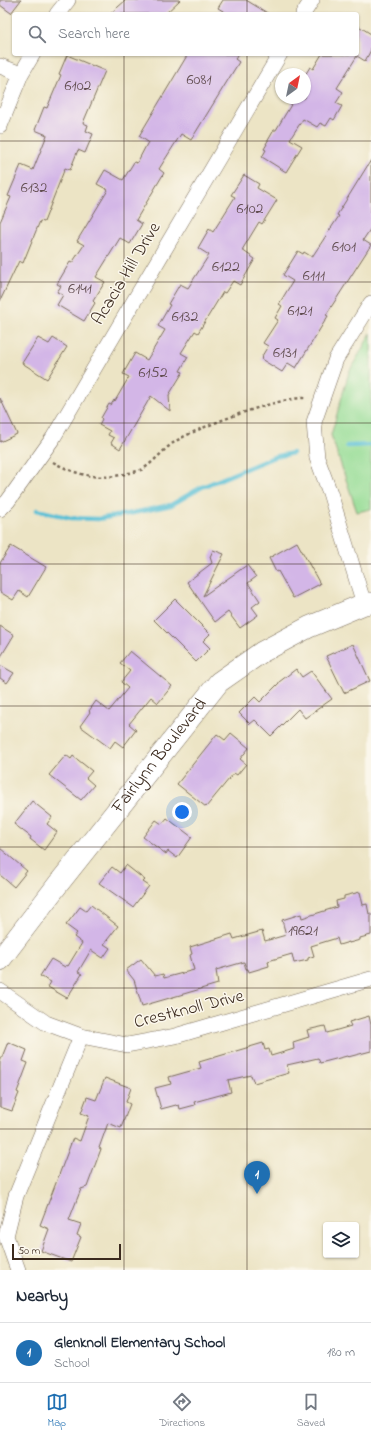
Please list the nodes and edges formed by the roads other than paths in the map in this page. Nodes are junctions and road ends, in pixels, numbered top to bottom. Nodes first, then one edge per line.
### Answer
1 (68, 0) edge
2 (312, 0) edge
3 (59, 12) edge
4 (305, 12) edge
5 (32, 56) edge
6 (279, 56) edge
7 (0, 66) edge
8 (21, 74) junction
9 (0, 126) edge
10 (371, 303) edge
11 (3, 501) edge
12 (367, 604) edge
13 (0, 960) edge
14 (371, 979) edge
15 (0, 991) edge
16 (81, 1036) junction
17 (18, 1270) edge

1 - 3 street
2 - 4 street
5 - 8 street
6 - 11 street, Acacia Hill Drive
7 - 8 street
8 - 9 street
10 - 12 street
12 - 13 street, Fairlynn Boulevard
14 - 16 street, Crestknoll Drive
15 - 16 street, Crestknoll Drive
16 - 17 street

